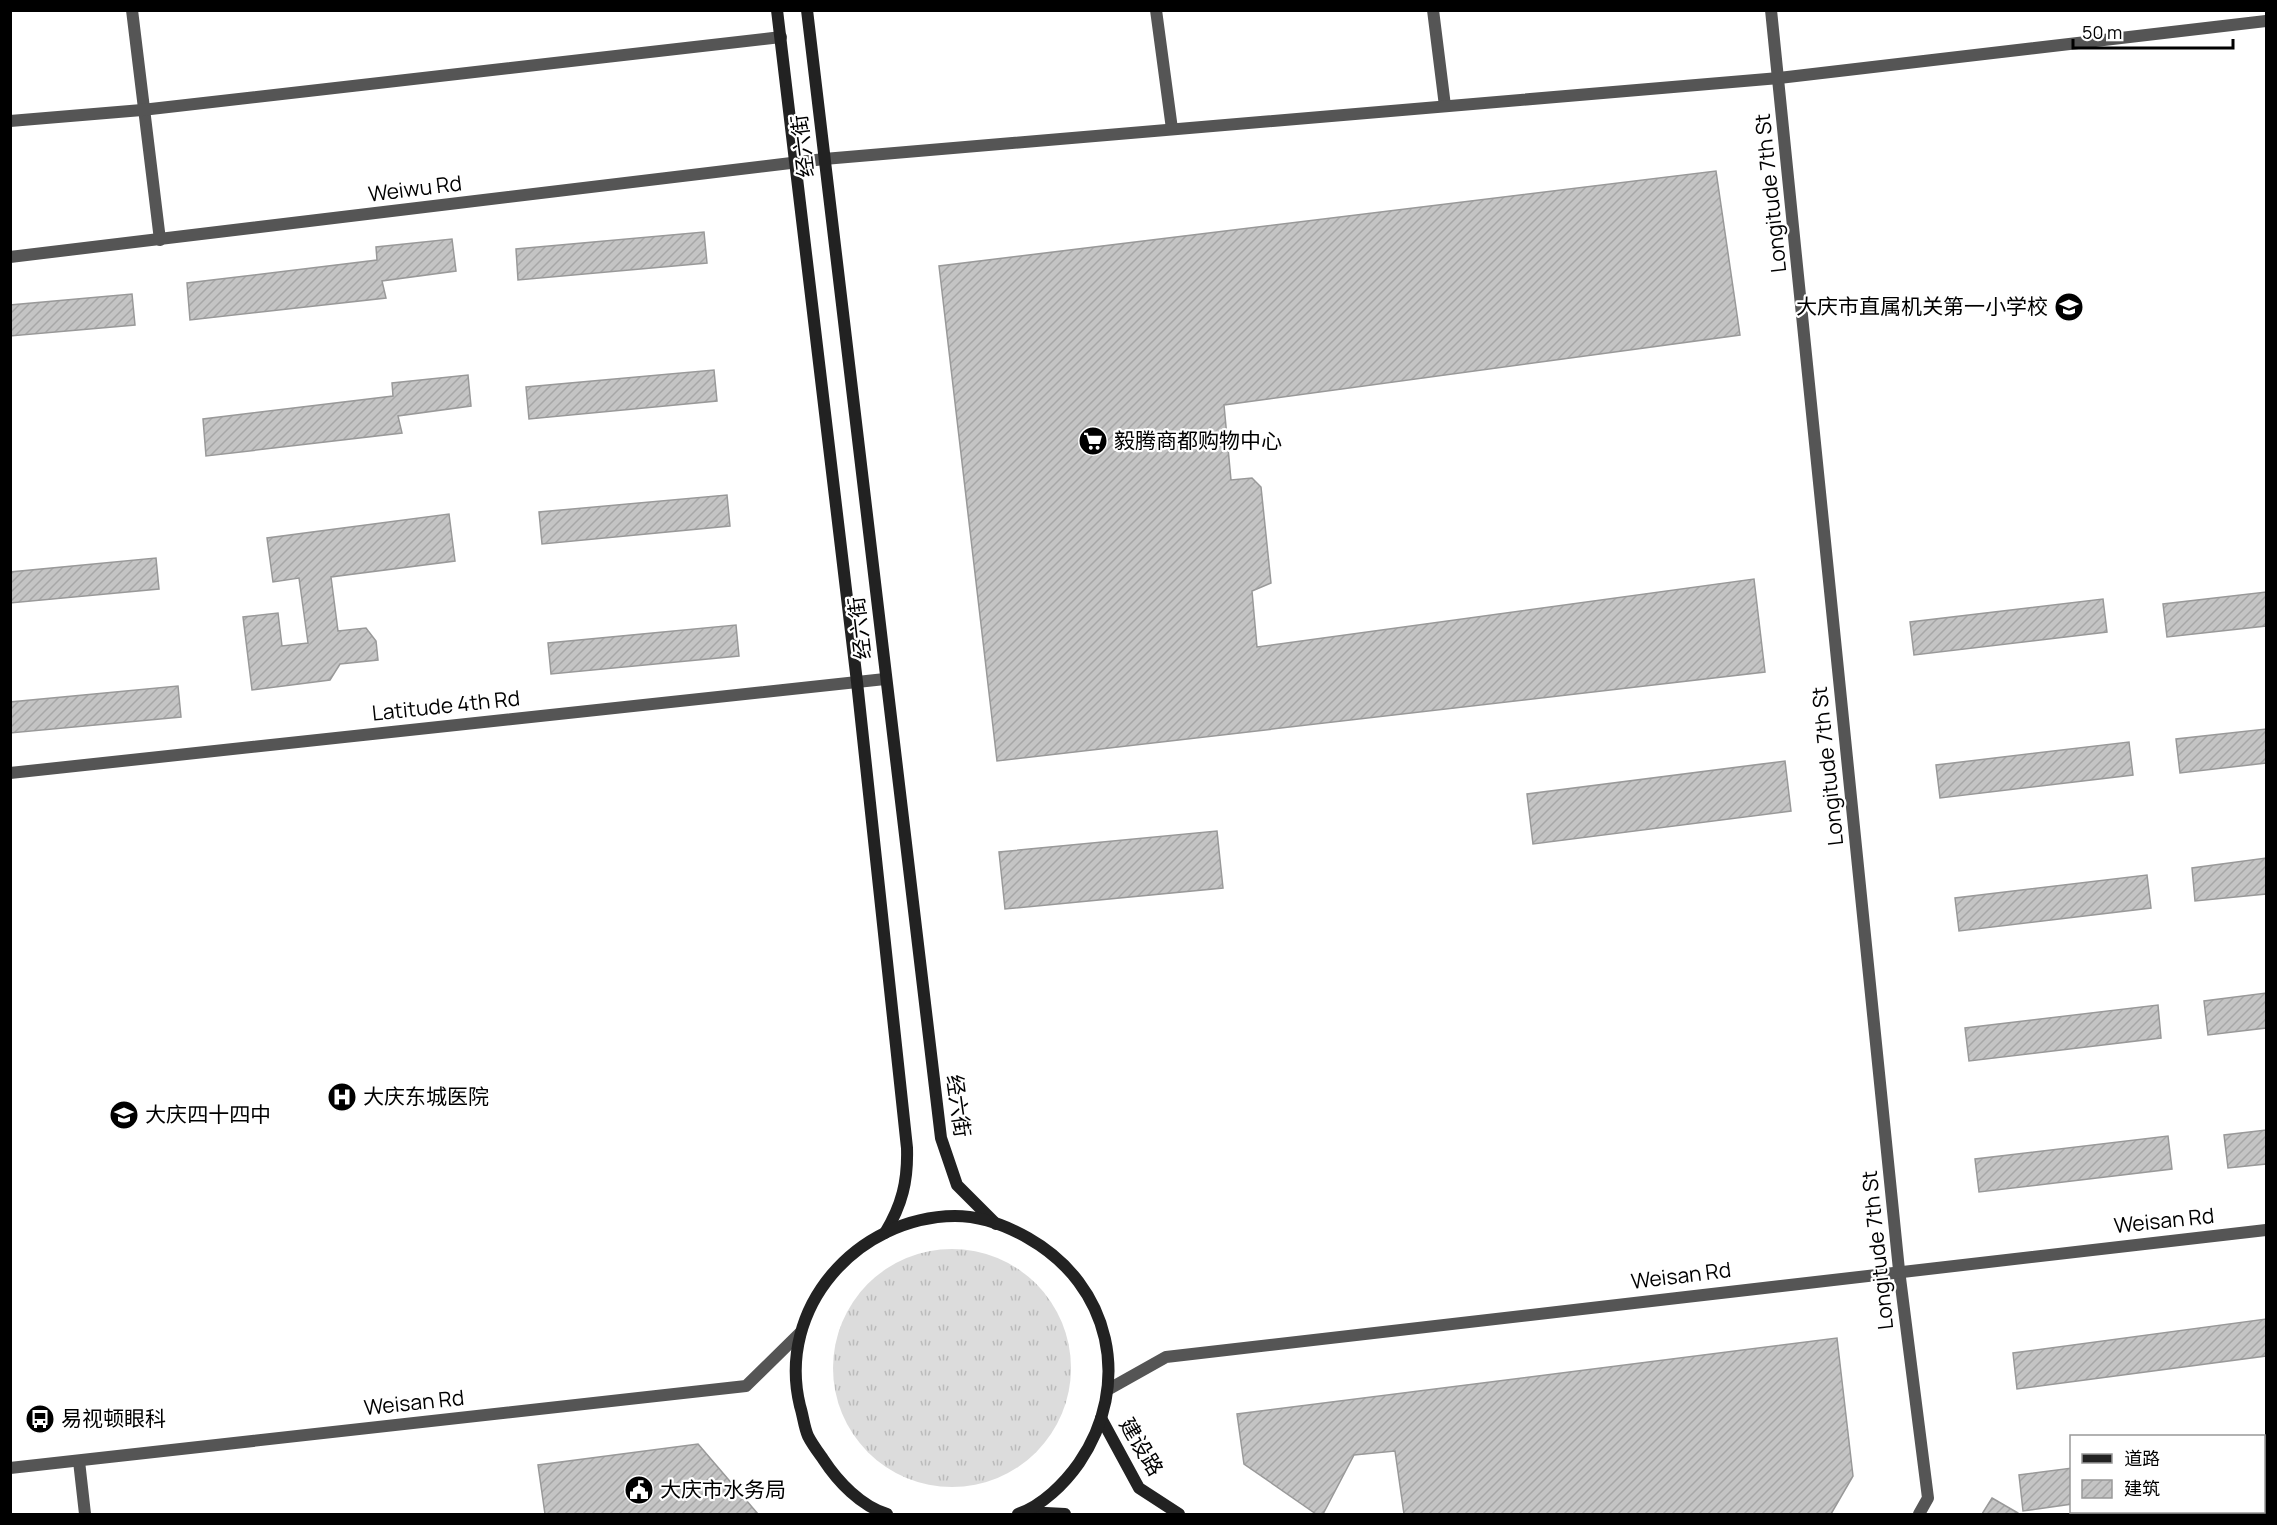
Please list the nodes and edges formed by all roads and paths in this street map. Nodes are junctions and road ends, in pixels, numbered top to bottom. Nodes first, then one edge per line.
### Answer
1 (132, 10) edge
2 (777, 10) edge
3 (807, 10) edge
4 (1156, 10) edge
5 (1433, 10) edge
6 (1771, 10) edge
7 (2266, 21) edge
8 (781, 37) junction
9 (1779, 78) junction
10 (1445, 106) junction
11 (142, 110) junction
12 (10, 121) edge
13 (1172, 129) junction
14 (824, 159) junction
15 (796, 162) junction
16 (160, 240) junction
17 (10, 257) edge
18 (885, 679) junction
19 (857, 682) junction
20 (10, 773) edge
21 (996, 1224) junction
22 (2266, 1230) edge
23 (885, 1233) junction
24 (1899, 1270) junction
25 (800, 1333) junction
26 (1109, 1389) junction
27 (1101, 1418) junction
28 (79, 1461) junction
29 (10, 1468) edge
30 (1022, 1513) edge
31 (85, 1515) edge
32 (887, 1515) edge
33 (1065, 1515) edge
34 (1179, 1515) edge
35 (1919, 1515) edge

1 - 11 street
2 - 8 main road, 经六街
3 - 14 main road, 经六街
4 - 13 street
5 - 10 street
6 - 9 street, Longitude 7th St
7 - 9 street, Weiwu Rd
8 - 11 street
8 - 15 main road, 经六街
9 - 10 street, Weiwu Rd
9 - 24 street, Longitude 7th St
10 - 13 street, Weiwu Rd
11 - 12 street
11 - 16 street
13 - 14 street, Weiwu Rd
14 - 15 street, Weiwu Rd
14 - 18 main road, 经六街
15 - 16 street, Weiwu Rd
15 - 19 main road, 经六街
16 - 17 street, Weiwu Rd
18 - 19 street, Latitude 4th Rd
18 - 21 main road, 经六街
19 - 20 street, Latitude 4th Rd
19 - 23 main road, 经六街
21 - 23 main road
21 - 26 main road
22 - 24 street, Weisan Rd
23 - 25 main road
24 - 26 street, Weisan Rd
24 - 35 street, Longitude 7th St
25 - 28 street, Weisan Rd
25 - 32 main road
26 - 27 main road
27 - 30 main road
27 - 34 main road, 建设路
28 - 29 street, Weisan Rd
28 - 31 street
30 - 33 main road

